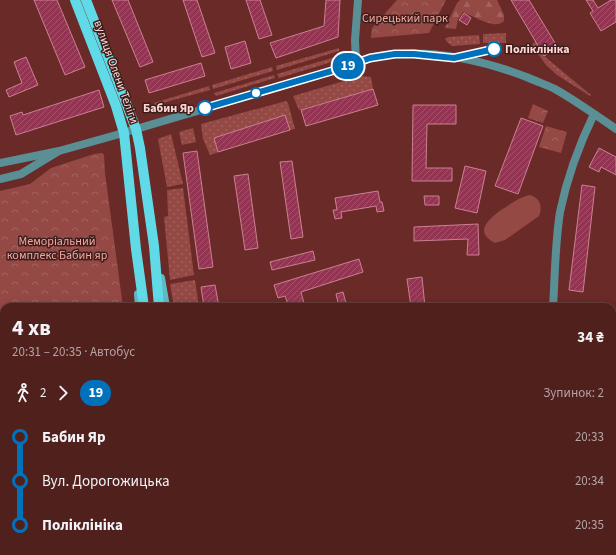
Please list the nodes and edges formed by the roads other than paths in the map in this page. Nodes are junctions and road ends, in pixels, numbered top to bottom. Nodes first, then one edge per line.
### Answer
1 (75, 0) edge
2 (86, 0) edge
3 (358, 0) edge
4 (356, 63) junction
5 (594, 114) junction
6 (136, 129) junction
7 (616, 129) edge
8 (124, 133) junction
9 (59, 151) junction
10 (0, 164) edge
11 (0, 179) edge
12 (154, 246) junction
13 (136, 249) junction
14 (139, 303) edge
15 (143, 303) edge
16 (159, 303) edge
17 (165, 303) edge
18 (553, 303) edge

1 - 8 main road, вулиця Олени Теліги
2 - 6 main road, вулиця Олени Теліги
3 - 4 street
4 - 5 street
4 - 6 street
5 - 7 street
5 - 18 street
6 - 8 street
6 - 12 main road, вулиця Олени Теліги
8 - 9 street
8 - 13 main road, вулиця Олени Теліги
9 - 10 street
9 - 11 street
12 - 16 main road, вулиця Олени Теліги
12 - 17 main road, вулиця Олени Теліги
13 - 14 main road, вулиця Олени Теліги
13 - 15 main road, вулиця Олени Теліги

